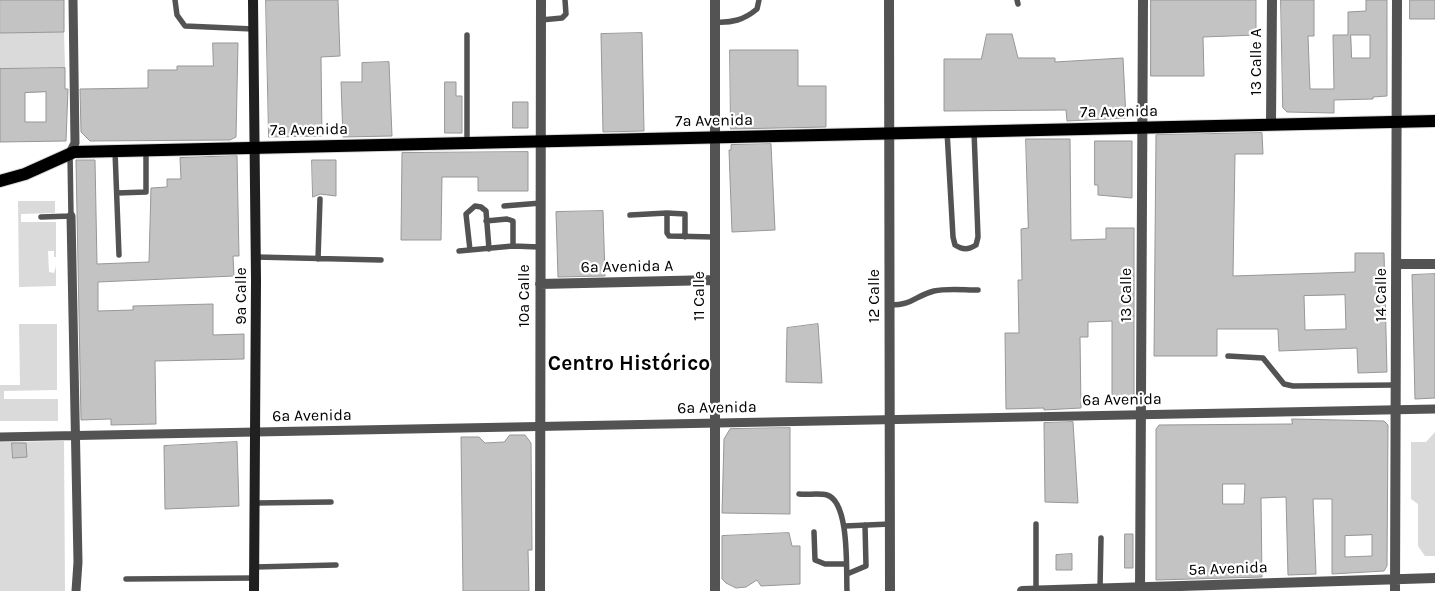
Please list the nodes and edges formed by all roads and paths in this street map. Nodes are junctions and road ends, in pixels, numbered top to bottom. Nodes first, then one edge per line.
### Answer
1 (73, 0) edge
2 (175, 0) edge
3 (253, 0) edge
4 (541, 0) edge
5 (565, 0) edge
6 (715, 0) edge
7 (758, 0) edge
8 (889, 0) edge
9 (1142, 0) edge
10 (1272, 0) edge
11 (1397, 0) edge
12 (541, 20) junction
13 (715, 22) junction
14 (253, 29) junction
15 (467, 35) dead end
16 (1435, 121) edge
17 (1396, 122) junction
18 (1271, 124) junction
19 (1142, 128) junction
20 (947, 131) junction
21 (974, 131) junction
22 (889, 133) junction
23 (715, 137) junction
24 (541, 141) junction
25 (467, 143) junction
26 (255, 148) junction
27 (146, 150) junction
28 (115, 151) junction
29 (70, 153) junction
30 (0, 181) edge
31 (117, 193) junction
32 (320, 199) dead end
33 (541, 203) junction
34 (504, 206) dead end
35 (666, 213) junction
36 (630, 215) dead end
37 (72, 216) junction
38 (41, 217) dead end
39 (486, 221) junction
40 (685, 237) junction
41 (714, 237) junction
42 (513, 246) junction
43 (539, 247) junction
44 (489, 249) junction
45 (470, 250) junction
46 (459, 251) dead end
47 (119, 255) dead end
48 (256, 257) junction
49 (318, 259) junction
50 (381, 260) dead end
51 (1396, 264) junction
52 (1435, 264) edge
53 (714, 280) junction
54 (540, 284) junction
55 (978, 290) dead end
56 (890, 305) junction
57 (1228, 356) dead end
58 (1396, 385) junction
59 (1435, 409) edge
60 (1395, 410) junction
61 (1141, 415) junction
62 (890, 420) junction
63 (715, 423) junction
64 (539, 427) junction
65 (256, 432) junction
66 (77, 436) junction
67 (0, 437) edge
68 (799, 494) dead end
69 (331, 502) dead end
70 (255, 504) junction
71 (890, 524) junction
72 (1036, 524) dead end
73 (866, 525) junction
74 (845, 526) junction
75 (814, 532) dead end
76 (1101, 538) dead end
77 (846, 564) junction
78 (336, 565) dead end
79 (255, 567) junction
80 (847, 574) junction
81 (126, 578) dead end
82 (254, 578) junction
83 (1435, 578) edge
84 (1395, 579) junction
85 (1100, 589) junction
86 (1140, 589) edge
87 (76, 591) edge
88 (254, 591) edge
89 (540, 591) edge
90 (715, 591) edge
91 (847, 591) edge
92 (890, 591) edge
93 (1022, 591) edge
94 (1043, 591) edge
95 (1394, 591) edge

1 - 29 street
2 - 14 lane
3 - 14 main road, 9a Calle
4 - 12 street, 10a Calle
5 - 12 lane
6 - 13 street, 11 Calle
7 - 13 lane
8 - 22 street, 12 Calle
9 - 19 street, 13 Calle
10 - 18 street, 13 Calle A
11 - 17 street, 14 Calle
12 - 24 street, 10a Calle
13 - 23 street, 11 Calle
14 - 26 main road, 9a Calle
15 - 25 lane
16 - 17 main road, 7a Avenida
17 - 18 main road, 7a Avenida
17 - 51 street, 14 Calle
18 - 19 main road, 7a Avenida
19 - 21 main road, 7a Avenida
19 - 61 street, 13 Calle
20 - 21 main road, 7a Avenida
20 - 21 lane
20 - 22 main road, 7a Avenida
22 - 23 main road, 7a Avenida
22 - 56 street, 12 Calle
23 - 24 main road, 7a Avenida
23 - 41 street, 11 Calle
24 - 25 main road, 7a Avenida
24 - 33 street, 10a Calle
25 - 26 main road, 7a Avenida
26 - 27 main road, 7a Avenida
26 - 48 main road, 9a Calle
27 - 28 main road, 7a Avenida
27 - 31 lane
28 - 29 main road, 7a Avenida
28 - 31 lane
29 - 30 main road, 7a Avenida
29 - 37 lane
31 - 47 lane
32 - 49 lane
33 - 34 lane
33 - 43 street, 10a Calle
35 - 36 lane
35 - 40 lane
35 - 40 lane
37 - 38 lane
37 - 66 street
39 - 42 lane
39 - 44 lane
39 - 45 lane
40 - 41 lane
41 - 53 street, 11 Calle
42 - 43 lane
42 - 44 lane
43 - 54 street, 10a Calle
44 - 45 lane
45 - 46 lane
48 - 49 lane
48 - 65 main road, 9a Calle
49 - 50 lane
51 - 52 street
51 - 58 street, 14 Calle
53 - 54 street, 6a Avenida A
53 - 63 street, 11 Calle
54 - 64 street, 10a Calle
55 - 56 lane
56 - 62 street, 12 Calle
57 - 58 lane
58 - 60 street, 14 Calle
59 - 60 street, 6a Avenida
60 - 61 street, 6a Avenida
60 - 84 street, 14 Calle
61 - 62 street, 6a Avenida
61 - 86 street, 13 Calle
62 - 63 street, 6a Avenida
62 - 71 street, 12 Calle
63 - 64 street, 6a Avenida
63 - 90 street, 11 Calle
64 - 65 street, 6a Avenida
64 - 89 street, 10a Calle
65 - 66 street, 6a Avenida
65 - 70 main road, 9a Calle
66 - 67 street, 6a Avenida
66 - 87 street
68 - 74 lane
69 - 70 lane
70 - 79 main road, 9a Calle
71 - 73 lane
71 - 92 street, 12 Calle
72 - 94 lane
73 - 74 lane
73 - 80 lane
74 - 77 lane
75 - 77 lane
76 - 85 lane
77 - 80 lane
78 - 79 lane
79 - 82 main road, 9a Calle
80 - 91 lane
81 - 82 lane
82 - 88 main road, 9a Calle
83 - 84 street, 5a Avenida
84 - 86 street, 5a Avenida
84 - 95 street, 14 Calle
85 - 86 street, 5a Avenida
85 - 94 street, 5a Avenida
93 - 94 street, 5a Avenida

